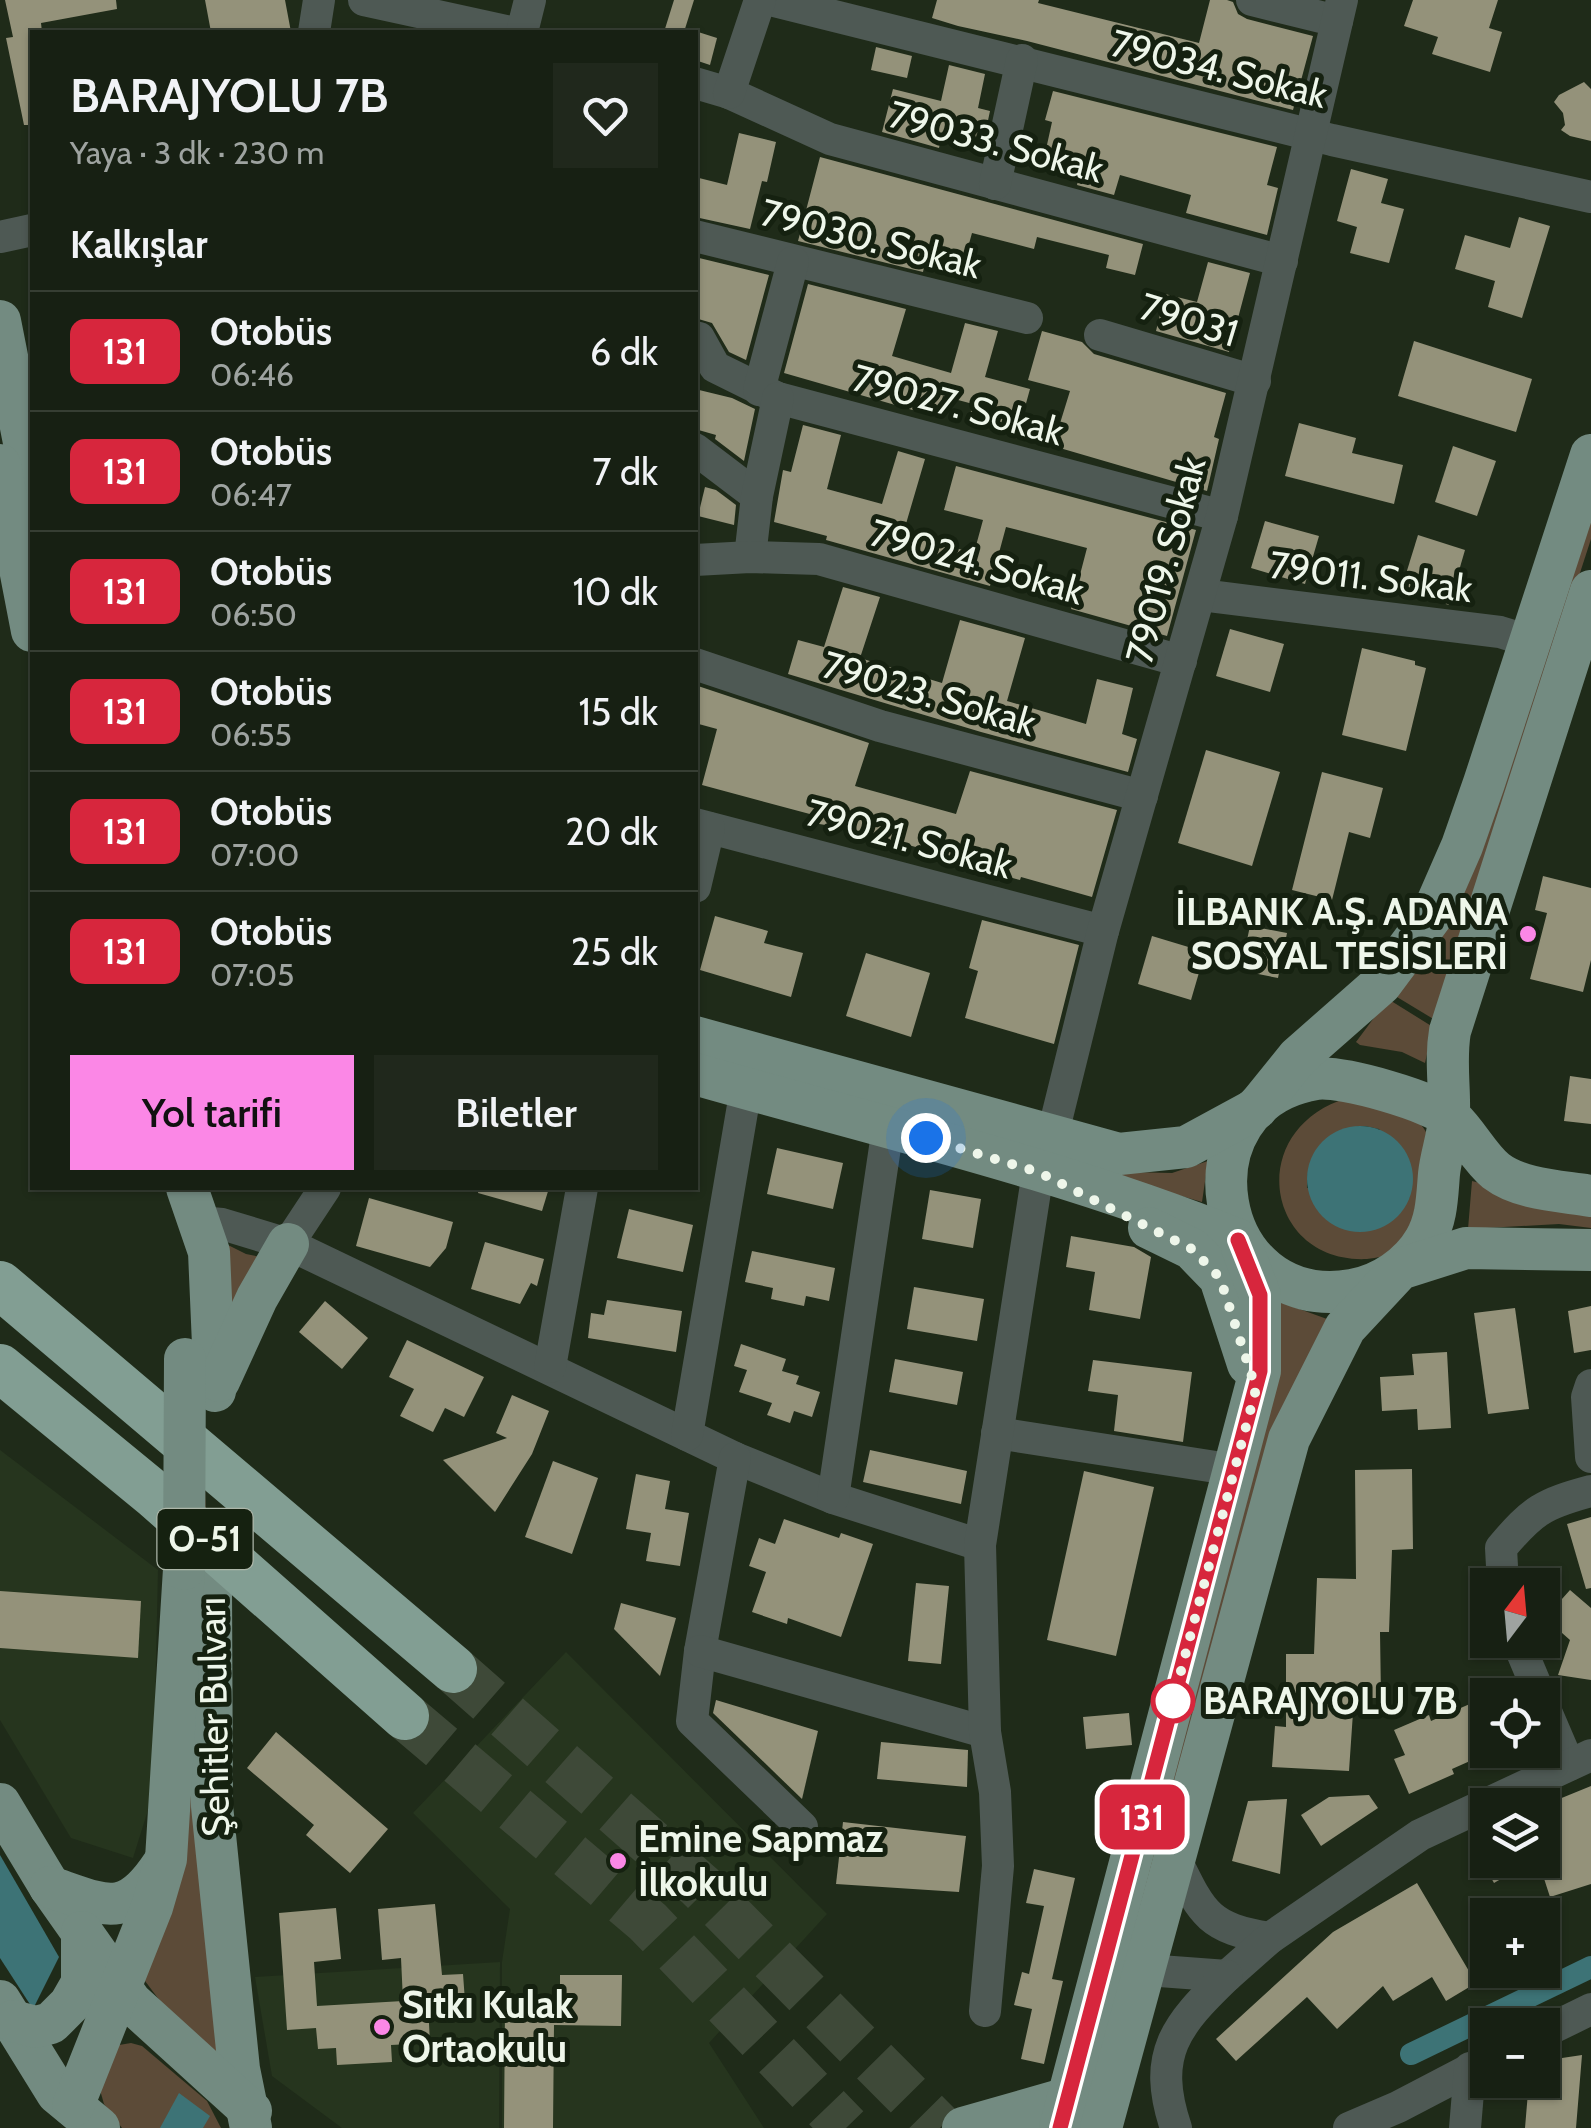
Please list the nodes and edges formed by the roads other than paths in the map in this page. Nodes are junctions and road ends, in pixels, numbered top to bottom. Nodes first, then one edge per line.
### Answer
1 (319, 0) edge
2 (364, 0) edge
3 (530, 0) edge
4 (760, 0) edge
5 (770, 0) edge
6 (1252, 0) edge
7 (1340, 11) edge
8 (314, 30) edge
9 (502, 30) edge
10 (522, 30) edge
11 (1022, 60) junction
12 (698, 84) edge
13 (729, 93) junction
14 (1311, 134) junction
15 (995, 184) junction
16 (1591, 197) edge
17 (30, 230) edge
18 (0, 236) edge
19 (698, 237) edge
20 (1282, 261) junction
21 (794, 262) junction
22 (1027, 318) dead end
23 (0, 321) edge
24 (1100, 336) dead end
25 (698, 338) edge
26 (1255, 381) junction
27 (768, 394) junction
28 (698, 451) edge
29 (1591, 455) edge
30 (0, 465) edge
31 (30, 473) edge
32 (756, 496) junction
33 (1222, 516) junction
34 (750, 557) junction
35 (698, 560) edge
36 (1591, 591) edge
37 (1201, 594) junction
38 (19, 608) edge
39 (1565, 647) edge
40 (1181, 660) junction
41 (698, 665) edge
42 (1142, 796) junction
43 (702, 826) edge
44 (698, 861) edge
45 (1103, 932) junction
46 (698, 1038) edge
47 (698, 1075) edge
48 (746, 1088) junction
49 (1256, 1108) junction
50 (1449, 1115) junction
51 (888, 1127) junction
52 (1045, 1154) junction
53 (162, 1190) edge
54 (324, 1190) edge
55 (582, 1190) edge
56 (1591, 1196) edge
57 (194, 1205) edge
58 (1238, 1240) junction
59 (288, 1244) junction
60 (1591, 1250) edge
61 (1400, 1269) junction
62 (0, 1284) edge
63 (550, 1367) junction
64 (0, 1368) edge
65 (1591, 1385) edge
66 (1256, 1389) junction
67 (215, 1391) junction
68 (997, 1433) junction
69 (687, 1435) junction
70 (1591, 1456) edge
71 (736, 1458) junction
72 (1235, 1470) junction
73 (1591, 1491) edge
74 (833, 1498) junction
75 (980, 1545) junction
76 (1502, 1568) edge
77 (197, 1577) junction
78 (700, 1651) junction
79 (453, 1669) tunnel mouth
80 (405, 1716) tunnel mouth
81 (1560, 1728) edge
82 (985, 1732) junction
83 (1580, 1760) edge
84 (0, 1804) edge
85 (802, 1827) dead end
86 (1175, 1858) junction
87 (166, 1859) junction
88 (50, 1887) junction
89 (82, 1932) junction
90 (1270, 1938) junction
91 (1146, 1970) junction
92 (1228, 1976) junction
93 (120, 1987) junction
94 (1591, 2010) edge
95 (6, 2011) edge
96 (985, 2012) dead end
97 (1560, 2025) edge
98 (1470, 2069) edge
99 (1472, 2098) edge
100 (1064, 2113) edge
101 (79, 2121) edge
102 (256, 2121) edge
103 (963, 2128) edge
104 (1100, 2128) edge
105 (1176, 2128) edge
106 (1349, 2128) edge
107 (1465, 2128) edge

1 - 8 street
2 - 9 street
3 - 10 street
4 - 13 street
5 - 11 street, 79034. Sokak
6 - 7 street
7 - 14 street, 79019. Sokak
11 - 14 street, 79034. Sokak
11 - 15 street
12 - 13 street, 79033. Sokak
13 - 15 street, 79033. Sokak
14 - 16 street, 79034. Sokak
14 - 20 street, 79019. Sokak
15 - 20 street, 79033. Sokak
17 - 18 street
19 - 21 street, 79030. Sokak
20 - 26 street, 79019. Sokak
21 - 22 street, 79030. Sokak
21 - 27 street
23 - 31 main road
24 - 26 street, 79031
25 - 27 street, 79027. Sokak
26 - 33 street, 79019. Sokak
27 - 32 street
27 - 33 street, 79027. Sokak
28 - 32 street
29 - 39 main road
30 - 38 main road
32 - 34 street
33 - 37 street, 79019. Sokak
34 - 35 street, 79024. Sokak
34 - 40 street, 79024. Sokak
36 - 39 main road
37 - 39 street, 79011. Sokak
37 - 40 street, 79019. Sokak
39 - 49 main road
39 - 50 main road
40 - 42 street, 79019. Sokak
41 - 42 street, 79023. Sokak
42 - 45 street, 79019. Sokak
43 - 44 street
43 - 45 street, 79021. Sokak
45 - 52 street, 79019. Sokak
46 - 52 main road
47 - 48 main road
48 - 51 main road
48 - 69 street
49 - 50 main road
49 - 52 main road
49 - 58 main road
50 - 56 main road
50 - 61 main road
51 - 52 main road
51 - 74 street
52 - 58 main road
52 - 66 main road
52 - 68 street, 79019. Sokak
53 - 77 main road, Şehitler Bulvarı, bridge
54 - 59 street
55 - 63 street
57 - 59 street
57 - 67 main road, Şehitler Bulvarı
58 - 61 main road
58 - 66 main road
59 - 63 street
59 - 67 main road
60 - 61 main road
61 - 86 main road
62 - 79 highway, O-51
63 - 69 street
64 - 80 highway, O-51
65 - 70 street
66 - 72 main road
67 - 77 main road, Şehitler Bulvarı
68 - 72 street
68 - 75 street, 79019. Sokak
69 - 71 street
71 - 74 street
71 - 78 street
72 - 100 main road
73 - 76 street
74 - 75 street
75 - 82 street, 79019. Sokak
77 - 87 main road, Şehitler Bulvarı
77 - 102 main road, Şehitler Bulvarı
78 - 82 street
78 - 85 street
81 - 83 street
82 - 96 street, 79019. Sokak
83 - 90 street
84 - 88 main road
86 - 90 street
86 - 91 main road
87 - 88 main road
87 - 93 main road, Şehitler Bulvarı
88 - 89 main road
89 - 93 main road
89 - 95 main road
90 - 92 street
91 - 92 street
91 - 104 main road
92 - 105 street
93 - 101 main road, Şehitler Bulvarı
93 - 102 main road
94 - 97 street
95 - 101 main road
98 - 106 street
99 - 107 street
100 - 103 main road

